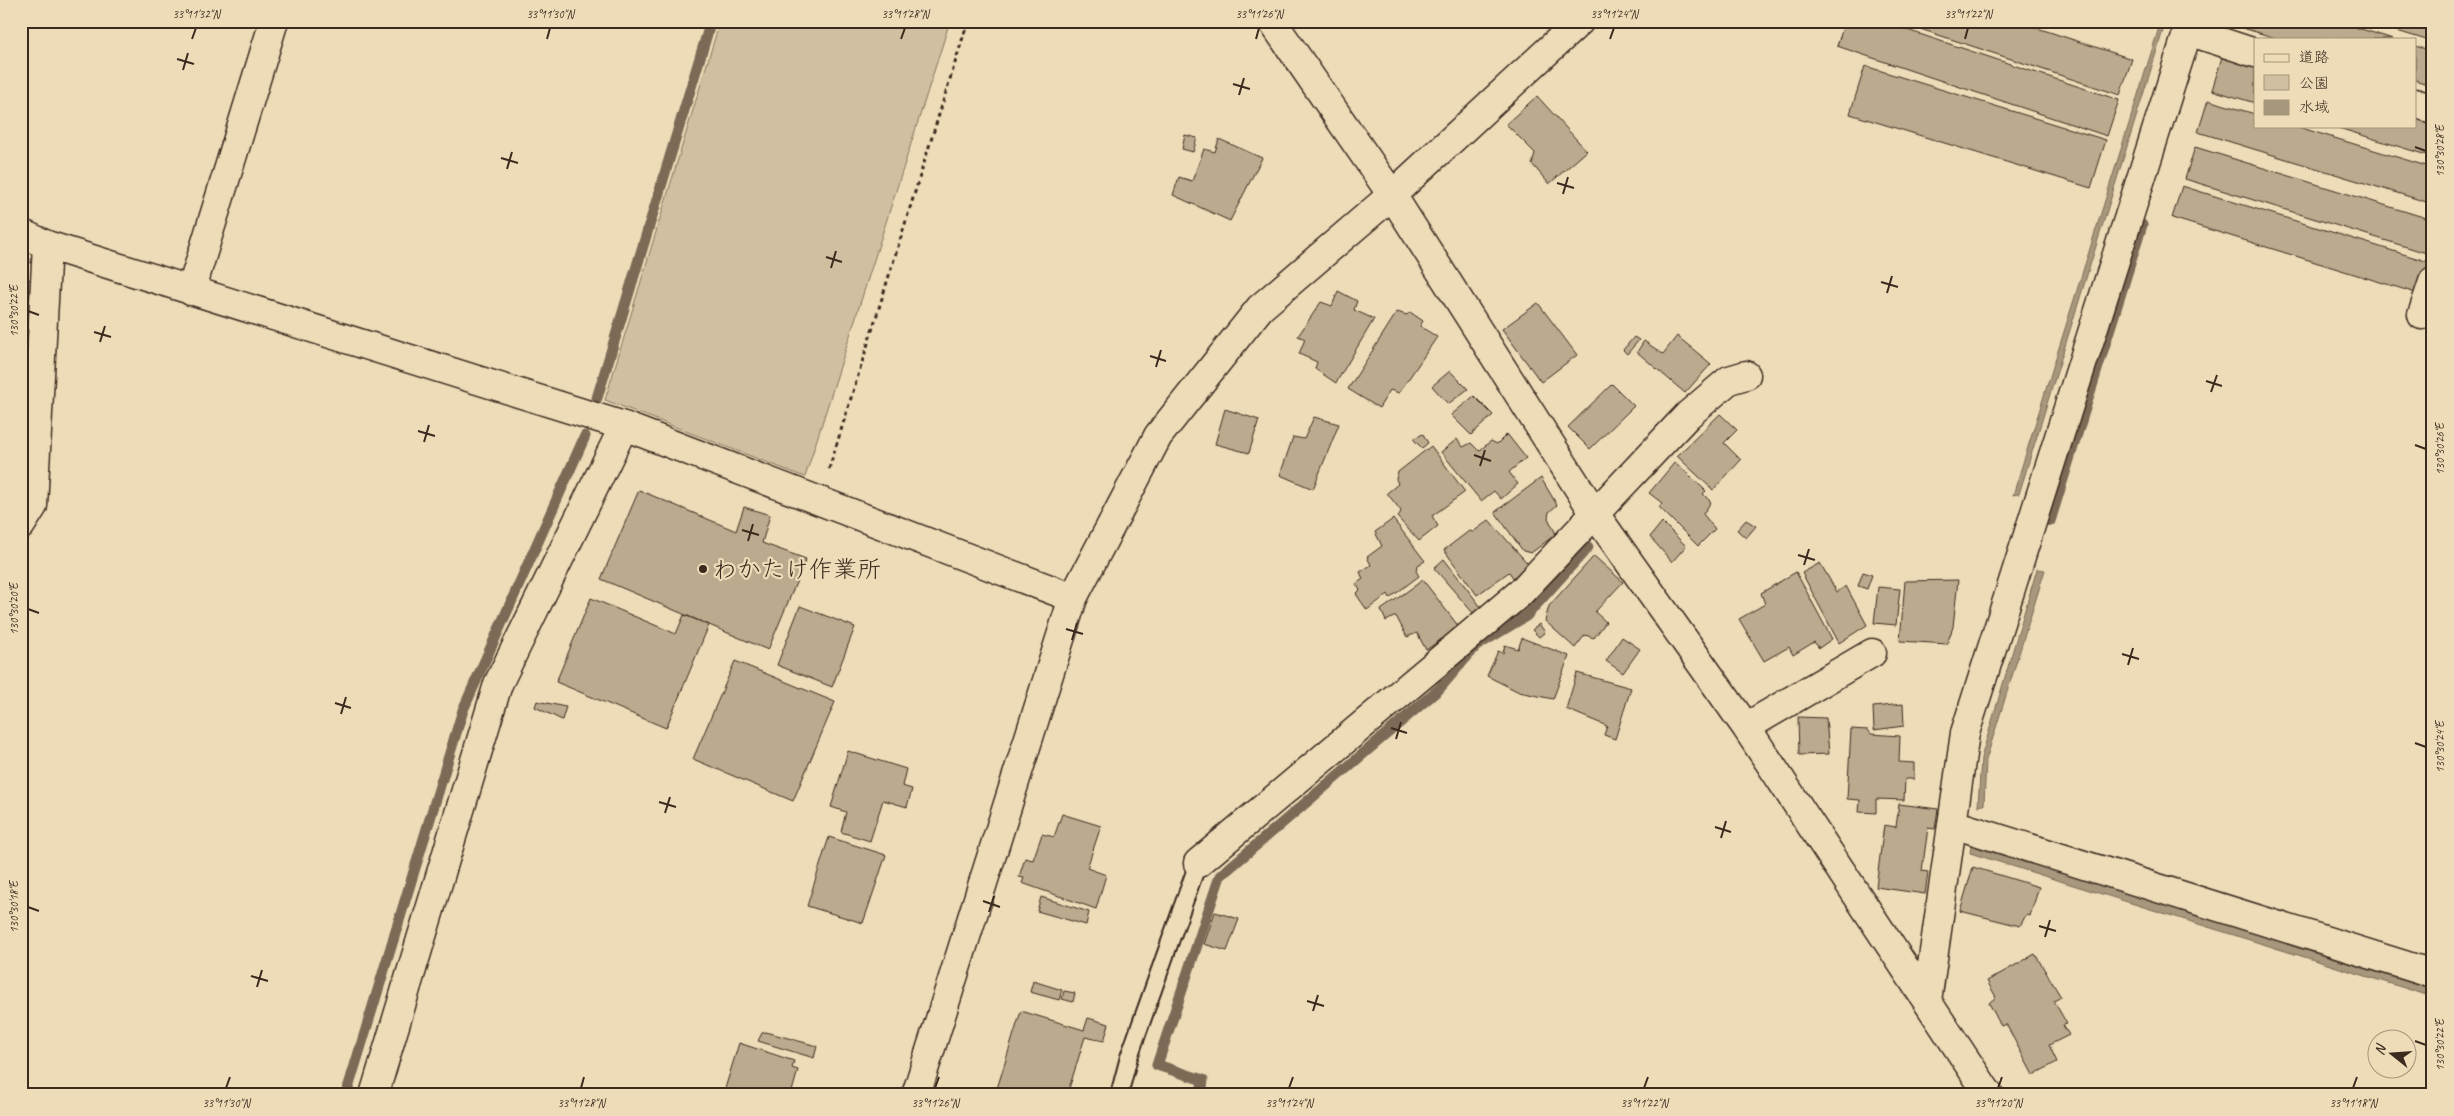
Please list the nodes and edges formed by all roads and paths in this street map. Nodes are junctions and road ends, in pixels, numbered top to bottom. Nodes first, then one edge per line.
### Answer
1 (274, 21) edge
2 (968, 21) edge
3 (1272, 21) edge
4 (1580, 21) edge
5 (2190, 26) edge
6 (2254, 53) edge
7 (2416, 103) edge
8 (2433, 109) edge
9 (1392, 195) junction
10 (21, 233) edge
11 (47, 246) junction
12 (2433, 282) edge
13 (191, 291) junction
14 (2422, 315) dead end
15 (1746, 375) dead end
16 (624, 426) junction
17 (819, 501) junction
18 (1595, 514) junction
19 (21, 525) edge
20 (1072, 598) junction
21 (1872, 653) dead end
22 (1746, 727) junction
23 (1953, 824) junction
24 (1198, 863) joint
25 (2433, 974) edge
26 (1928, 1001) junction
27 (374, 1095) edge
28 (916, 1095) edge
29 (1118, 1095) edge
30 (1989, 1095) edge

1 - 13 street
2 - 17 path
3 - 9 street
4 - 9 street
5 - 6 street
5 - 23 street
7 - 8 street
9 - 18 street
9 - 20 street
10 - 11 street
11 - 13 street
11 - 19 street
12 - 14 street
13 - 16 street
15 - 18 street
16 - 17 street
16 - 27 street
17 - 20 street
18 - 22 street
18 - 24 street
20 - 28 street
21 - 22 street
22 - 26 street
23 - 25 street
23 - 26 street
24 - 29 lane
26 - 30 street

